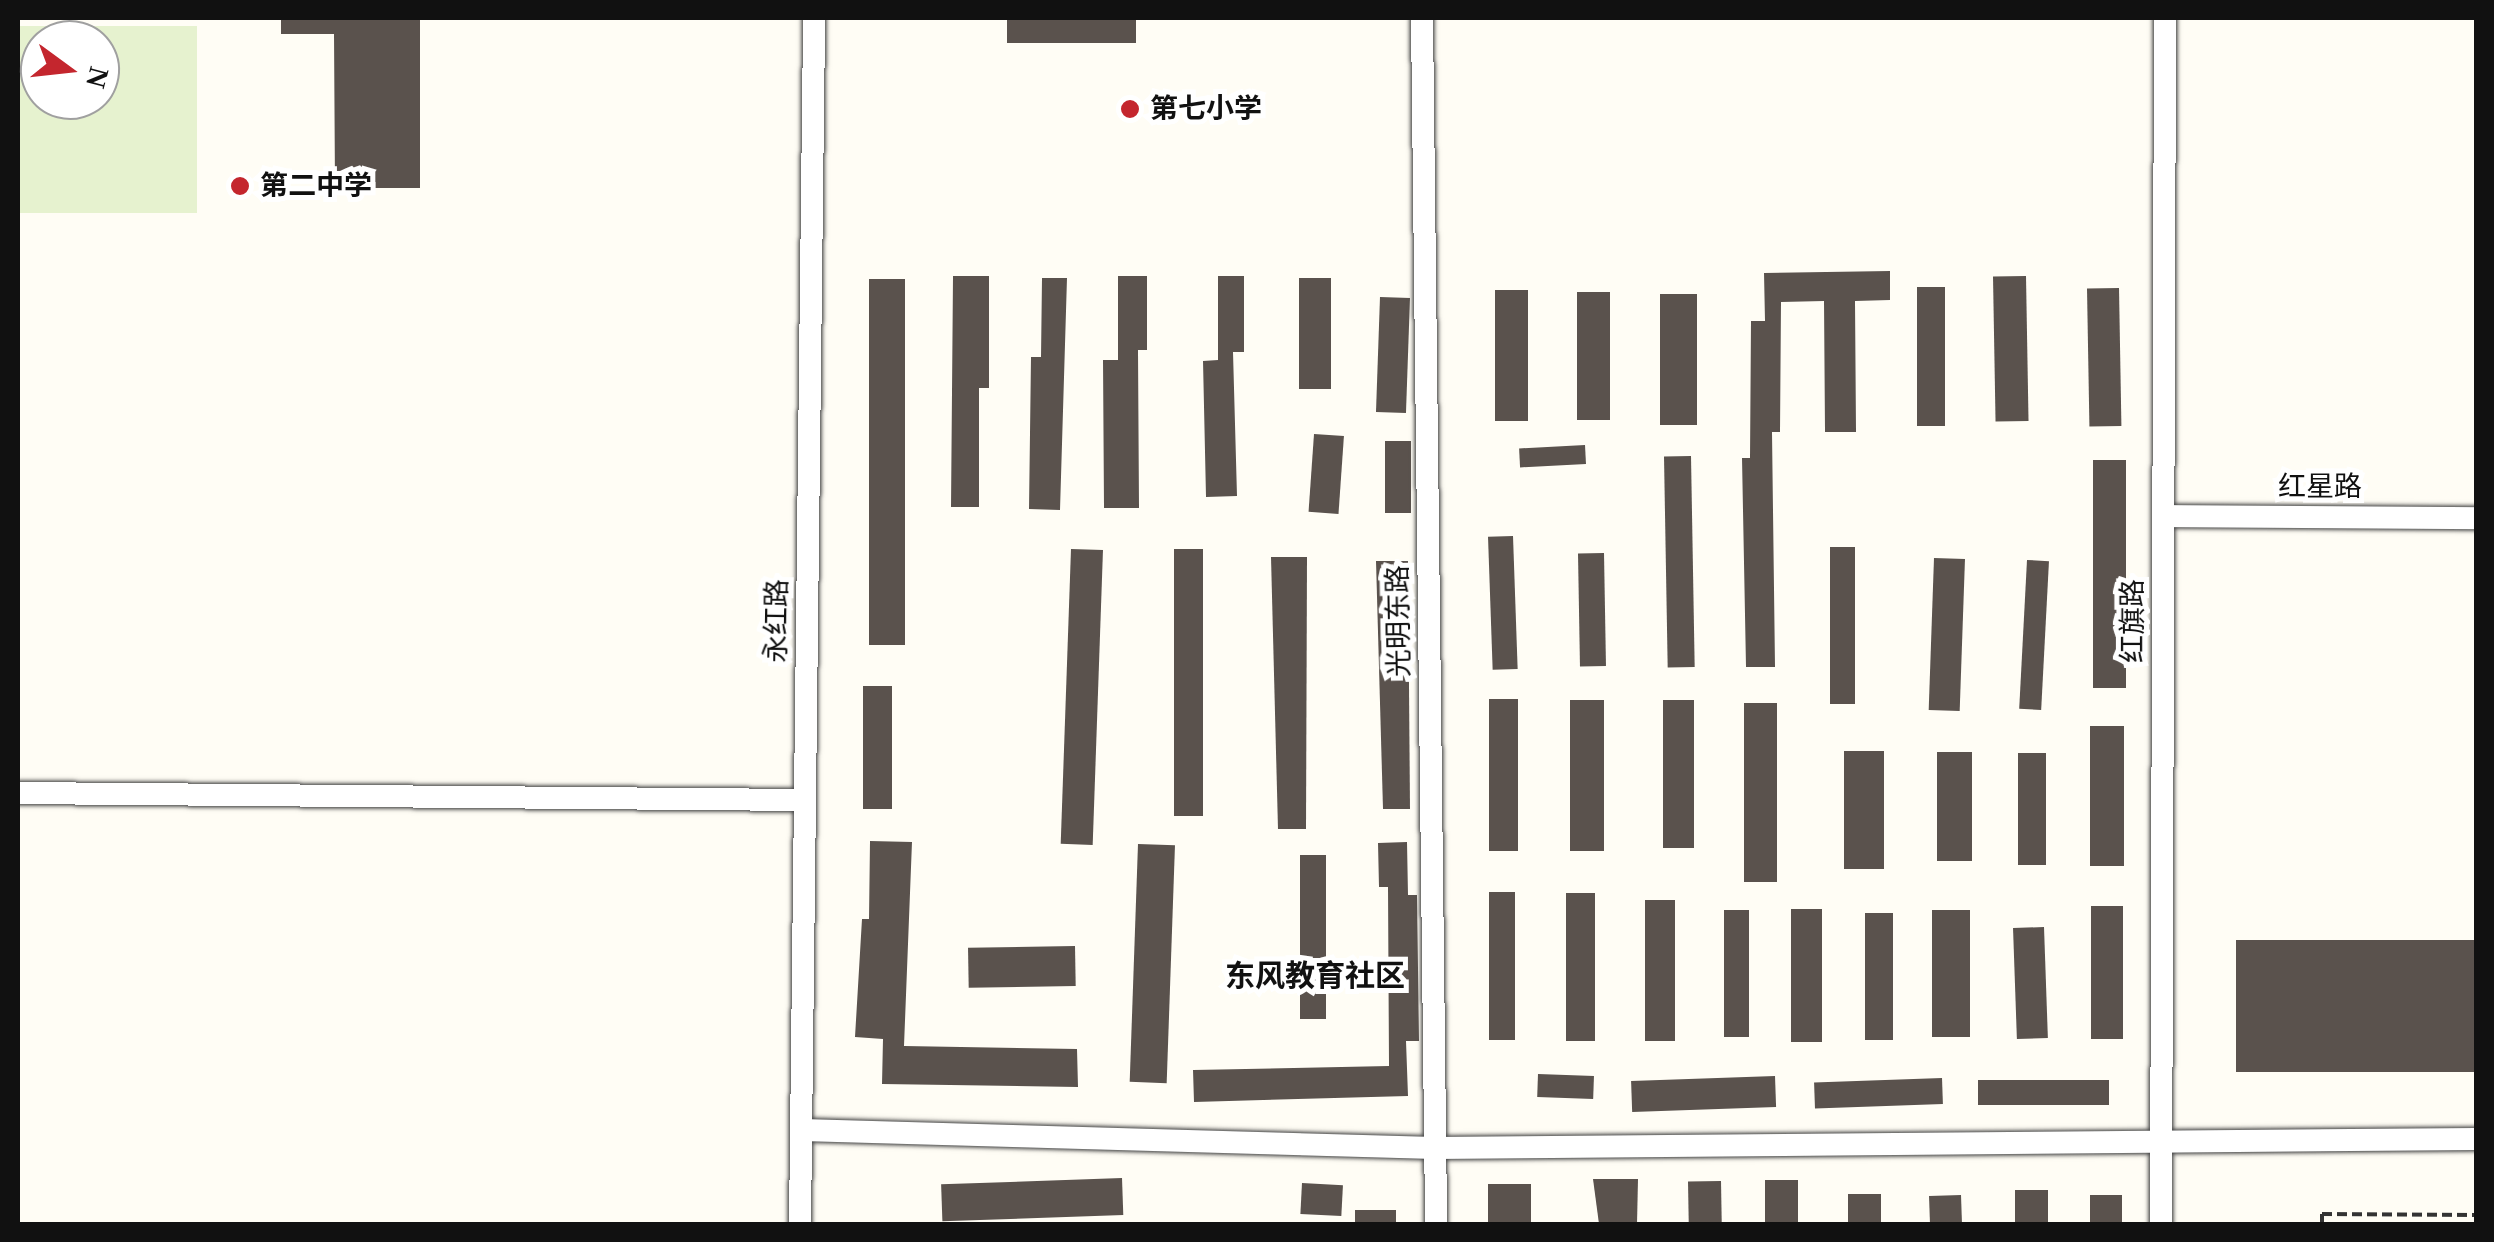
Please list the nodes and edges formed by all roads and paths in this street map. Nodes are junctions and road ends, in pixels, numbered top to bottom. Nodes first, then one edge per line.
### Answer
1 (814, 18) edge
2 (1422, 18) edge
3 (2164, 18) edge
4 (2164, 516) junction
5 (2476, 518) edge
6 (18, 793) edge
7 (804, 800) junction
8 (802, 1130) junction
9 (2161, 1138) junction
10 (2476, 1139) edge
11 (1435, 1148) junction
12 (2444, 1215) junction
13 (2476, 1216) edge
14 (800, 1224) edge
15 (1436, 1224) edge
16 (2161, 1224) edge
17 (2322, 1224) edge
18 (2444, 1224) edge

1 - 7 street, 永红路
2 - 11 street, 光明东路
3 - 4 street, 红旗路
4 - 5 street, 红星路
4 - 9 street, 红旗路
6 - 7 street
7 - 8 street, 永红路
8 - 11 street
8 - 14 street, 永红路
9 - 10 street
9 - 11 street
9 - 16 street, 红旗路
11 - 15 street, 光明东路
12 - 13 path
12 - 17 path
12 - 18 path

